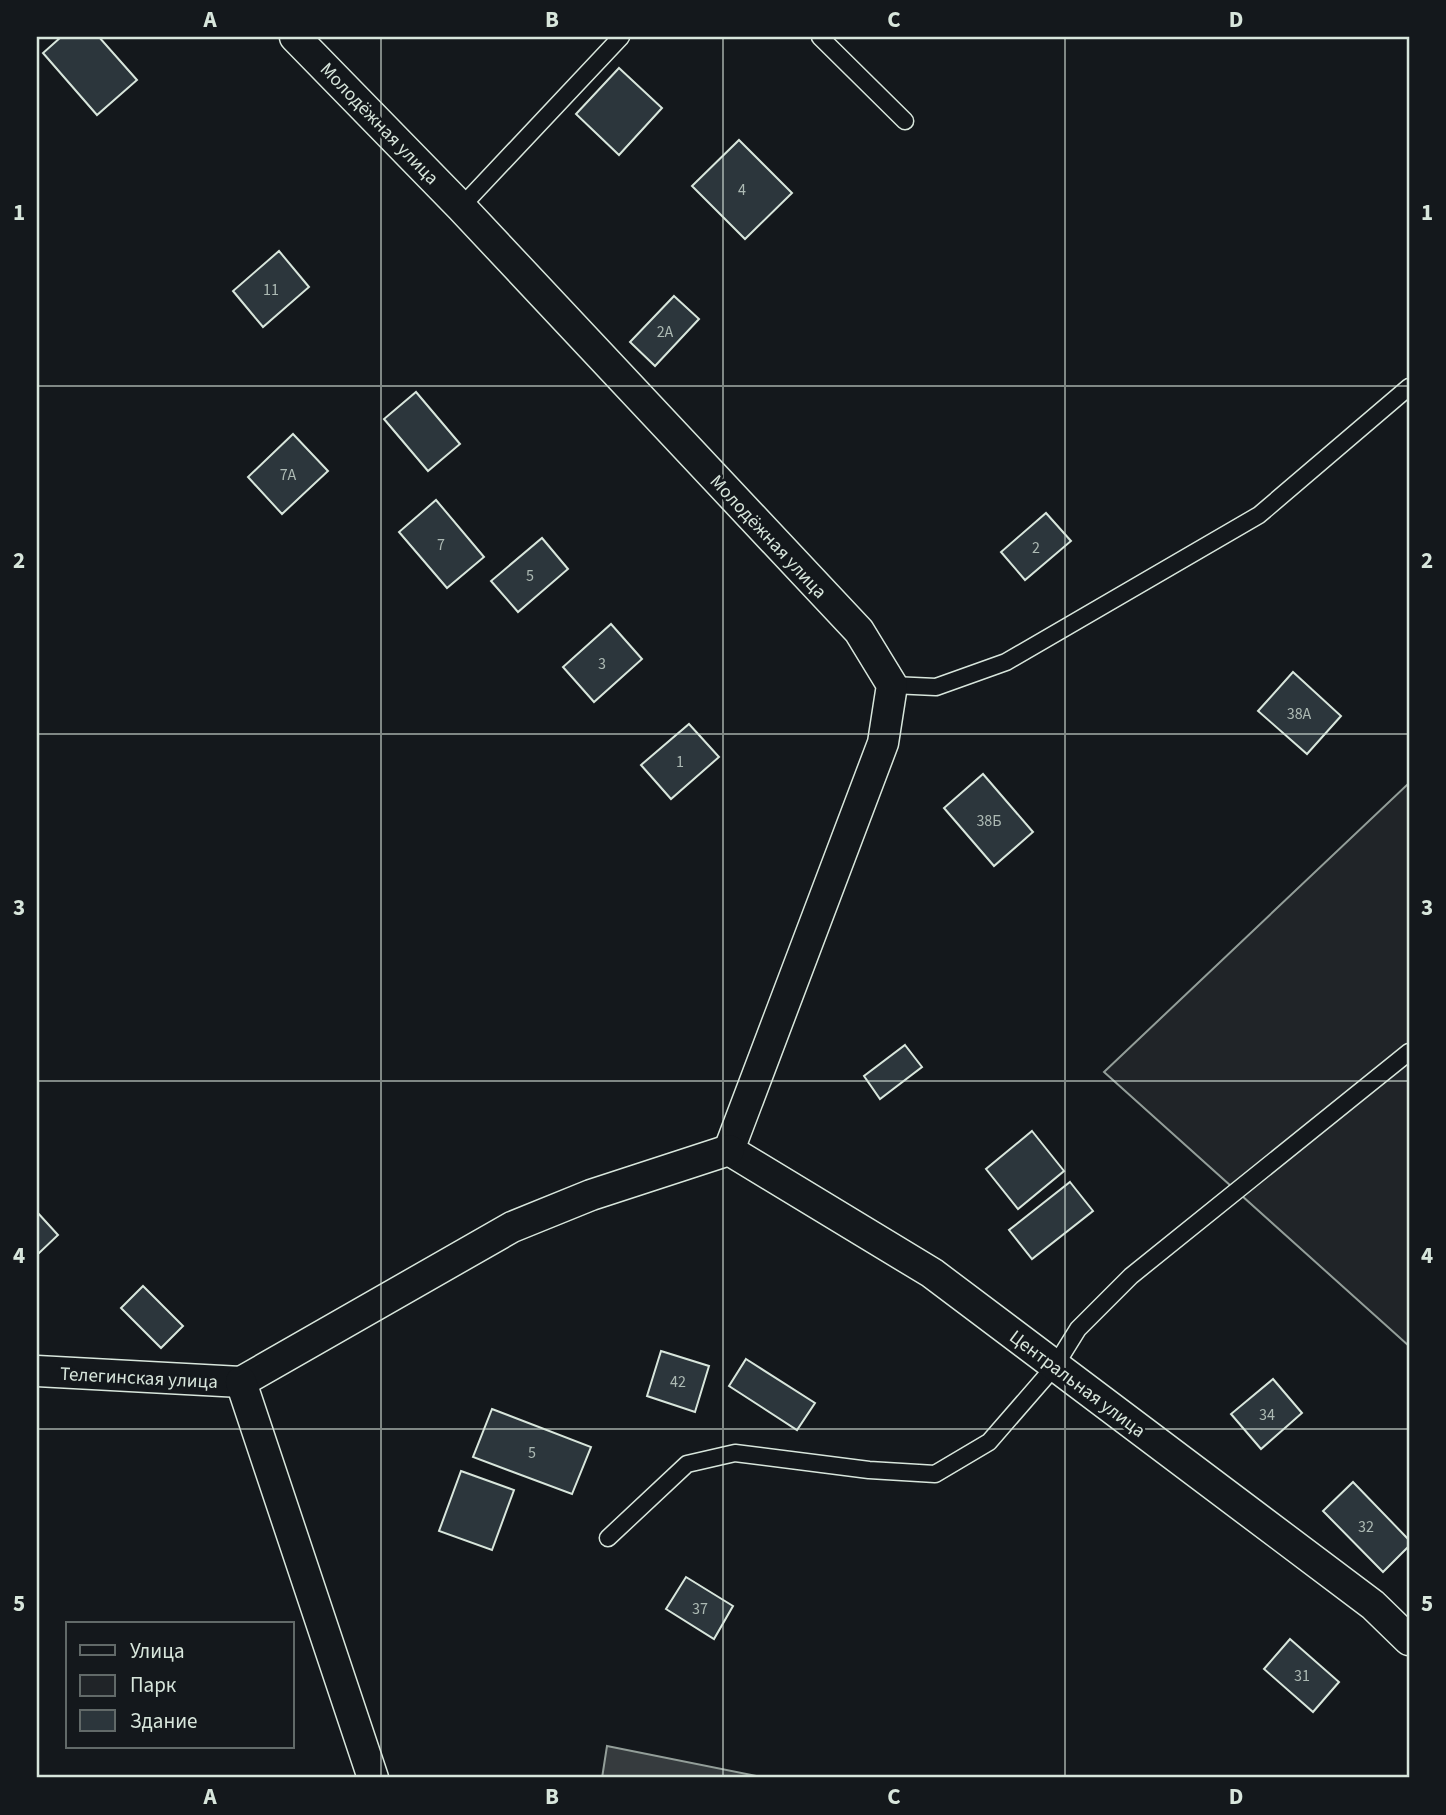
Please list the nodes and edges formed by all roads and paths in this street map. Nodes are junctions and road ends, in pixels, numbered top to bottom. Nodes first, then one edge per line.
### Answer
1 (295, 37) edge
2 (621, 37) edge
3 (820, 37) edge
4 (905, 121) dead end
5 (461, 207) junction
6 (1409, 387) edge
7 (892, 685) junction
8 (1409, 1052) edge
9 (729, 1150) junction
10 (1055, 1366) junction
11 (37, 1371) edge
12 (241, 1382) junction
13 (608, 1538) dead end
14 (1409, 1640) edge
15 (373, 1778) edge

1 - 5 street, Молодёжная улица
2 - 5 lane
3 - 4 lane
5 - 7 street, Молодёжная улица
6 - 7 lane
7 - 9 street
8 - 10 lane
9 - 10 street, Центральная улица
9 - 12 street
10 - 13 lane
10 - 14 street, Центральная улица
11 - 12 street, Телегинская улица
12 - 15 street

